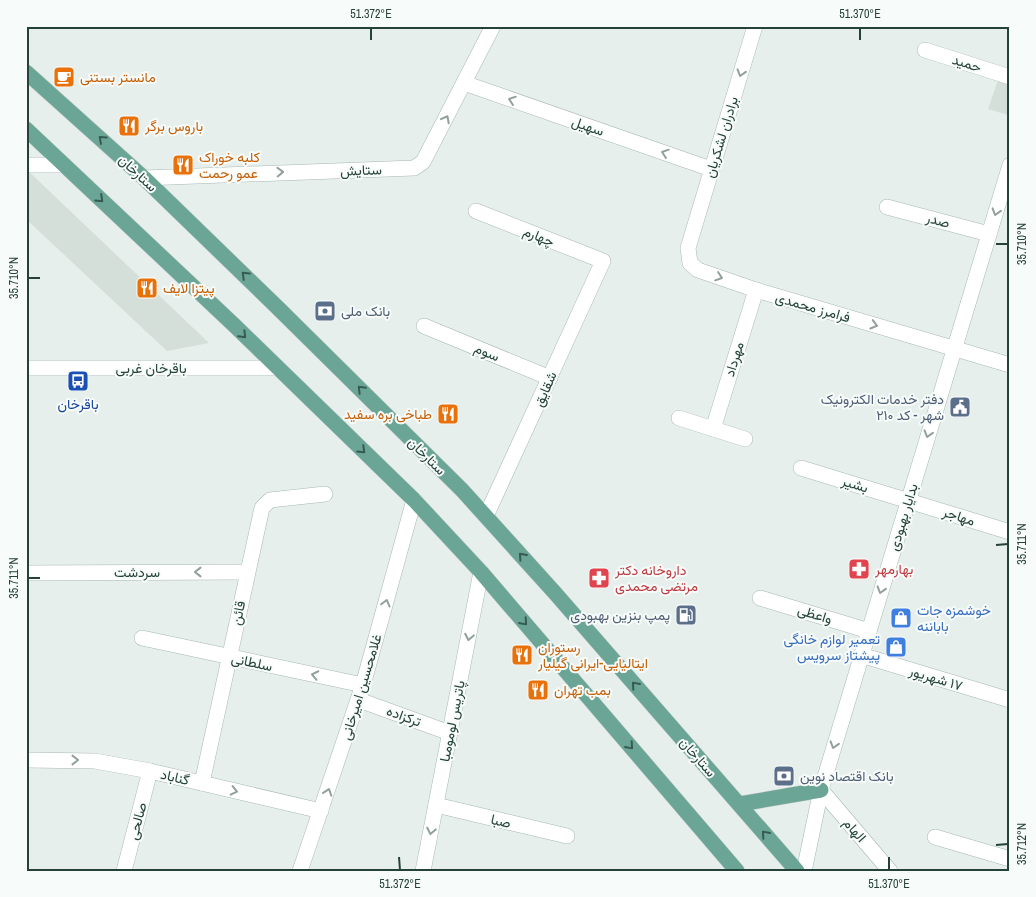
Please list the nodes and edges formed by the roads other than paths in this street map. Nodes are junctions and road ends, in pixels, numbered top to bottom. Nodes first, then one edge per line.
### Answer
1 (493, 26) edge
2 (755, 26) edge
3 (925, 50) dead end
4 (26, 72) edge
5 (1010, 76) edge
6 (464, 83) junction
7 (26, 129) edge
8 (64, 165) junction
9 (1010, 165) edge
10 (26, 166) edge
11 (712, 169) junction
12 (144, 178) junction
13 (1006, 192) edge
14 (887, 206) dead end
15 (476, 211) dead end
16 (989, 234) junction
17 (688, 248) joint
18 (603, 262) joint
19 (756, 290) junction
20 (424, 326) dead end
21 (954, 349) junction
22 (1010, 365) edge
23 (26, 368) edge
24 (276, 368) junction
25 (550, 378) junction
26 (679, 418) dead end
27 (713, 429) junction
28 (745, 439) dead end
29 (801, 468) dead end
30 (325, 494) dead end
31 (414, 500) junction
32 (908, 500) junction
33 (486, 516) junction
34 (1010, 532) edge
35 (247, 572) junction
36 (481, 572) junction
37 (26, 573) edge
38 (760, 598) dead end
39 (869, 631) junction
40 (142, 638) dead end
41 (861, 655) junction
42 (229, 656) junction
43 (361, 693) junction
44 (1010, 700) edge
45 (450, 733) junction
46 (26, 760) edge
47 (150, 772) junction
48 (202, 784) junction
49 (820, 790) junction
50 (740, 804) junction
51 (436, 805) junction
52 (321, 811) junction
53 (567, 836) dead end
54 (935, 836) dead end
55 (1010, 859) edge
56 (124, 871) edge
57 (300, 871) edge
58 (423, 871) edge
59 (737, 871) edge
60 (797, 871) edge
61 (804, 871) edge
62 (890, 871) edge

1 - 6 street, ستایش
2 -> 11 street, برادران لشکریان
3 - 5 street, حمید
12 -> 4 main road, ستارخان
11 -> 6 street, سهیل
12 -> 6 street, ستایش
7 - 8 main road
8 - 10 street
8 -> 24 main road
9 - 13 street, بدایار بهبودی
11 - 17 street, برادران لشکریان
33 -> 12 main road, ستارخان
13 -> 16 street, بدایار بهبودی
14 - 16 street, صدر
15 - 18 street, چهارم
16 - 21 street, بدایار بهبودی
17 -> 19 street, فرامرز محمدی
18 - 25 street, شقایق
19 -> 21 street, فرامرز محمدی
19 - 27 street, مهرداد
20 - 25 street, سوم
21 - 22 street, فرامرز محمدی
21 -> 32 street, بدایار بهبودی
23 - 24 street, باقرخان غربی
24 -> 31 main road
25 - 33 street, شقایق
26 - 27 street
27 - 28 street
29 - 32 street, بشیر
30 - 35 street, قائن
31 - 36 main road
43 -> 31 street, غلامحسین امیرخانی
32 - 34 street, مهاجر
32 -> 39 street, بدایار بهبودی
50 -> 33 main road, ستارخان
35 -> 37 street, سردشت
35 - 42 street, قائن
36 -> 45 street, پاتریس لومومبا
36 -> 59 main road
38 - 39 street, واعظی
39 - 41 street, بدایار بهبودی
40 - 42 street, سلطانی
41 - 44 street, ١٧ شهریور
41 -> 49 street, بدایار بهبودی
43 -> 42 street, سلطانی
42 - 48 street, قائن
43 - 45 street, ترکزاده
52 -> 43 street, غلامحسین امیرخانی
45 - 51 street, پاتریس لومومبا
46 -> 47 street, گناباد
47 - 48 street, گناباد
47 - 56 street, صالحی
48 -> 52 street, گناباد
49 - 50 main road
49 - 61 street, بدایار بهبودی
49 - 62 street, الهام
60 -> 50 main road, ستارخان
51 - 53 street, صبا
51 -> 58 street, پاتریس لومومبا
52 - 57 street, غلامحسین امیرخانی
54 - 55 street

